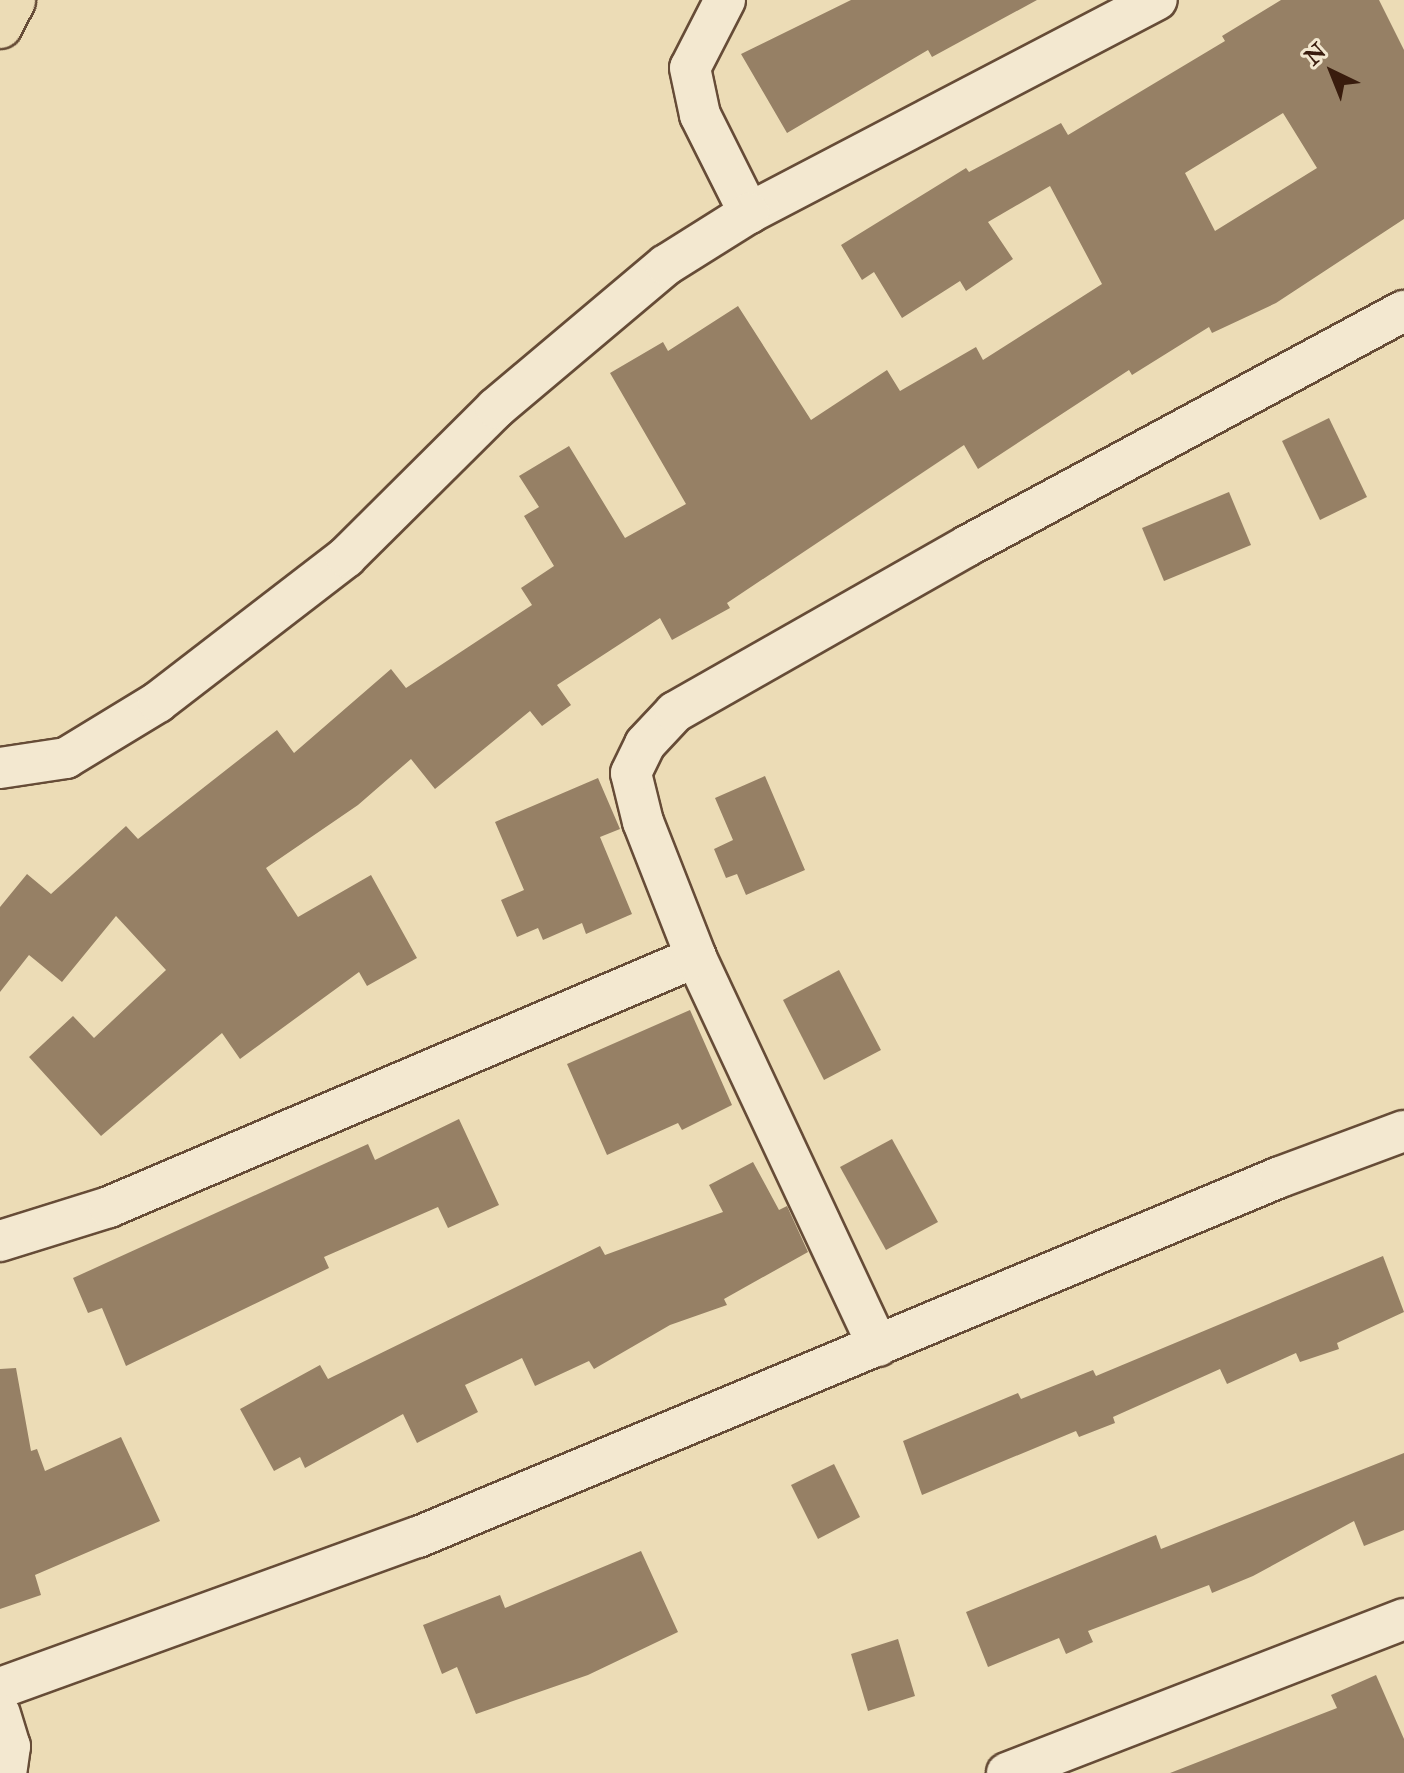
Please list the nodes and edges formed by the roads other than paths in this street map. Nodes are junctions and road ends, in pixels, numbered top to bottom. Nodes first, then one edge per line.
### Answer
1 (13, 0) edge
2 (725, 0) edge
3 (1157, 0) edge
4 (0, 26) edge
5 (749, 213) junction
6 (1404, 311) edge
7 (0, 768) edge
8 (696, 957) junction
9 (1404, 1131) edge
10 (0, 1241) edge
11 (878, 1346) junction
12 (1404, 1619) edge
13 (0, 1688) edge
14 (0, 1714) edge
15 (6, 1773) edge
16 (1007, 1773) edge

1 - 4 main road
2 - 5 street
3 - 5 street
5 - 7 street
6 - 8 street
8 - 10 street
8 - 11 street
9 - 11 street
11 - 13 street
12 - 16 street
14 - 15 street

